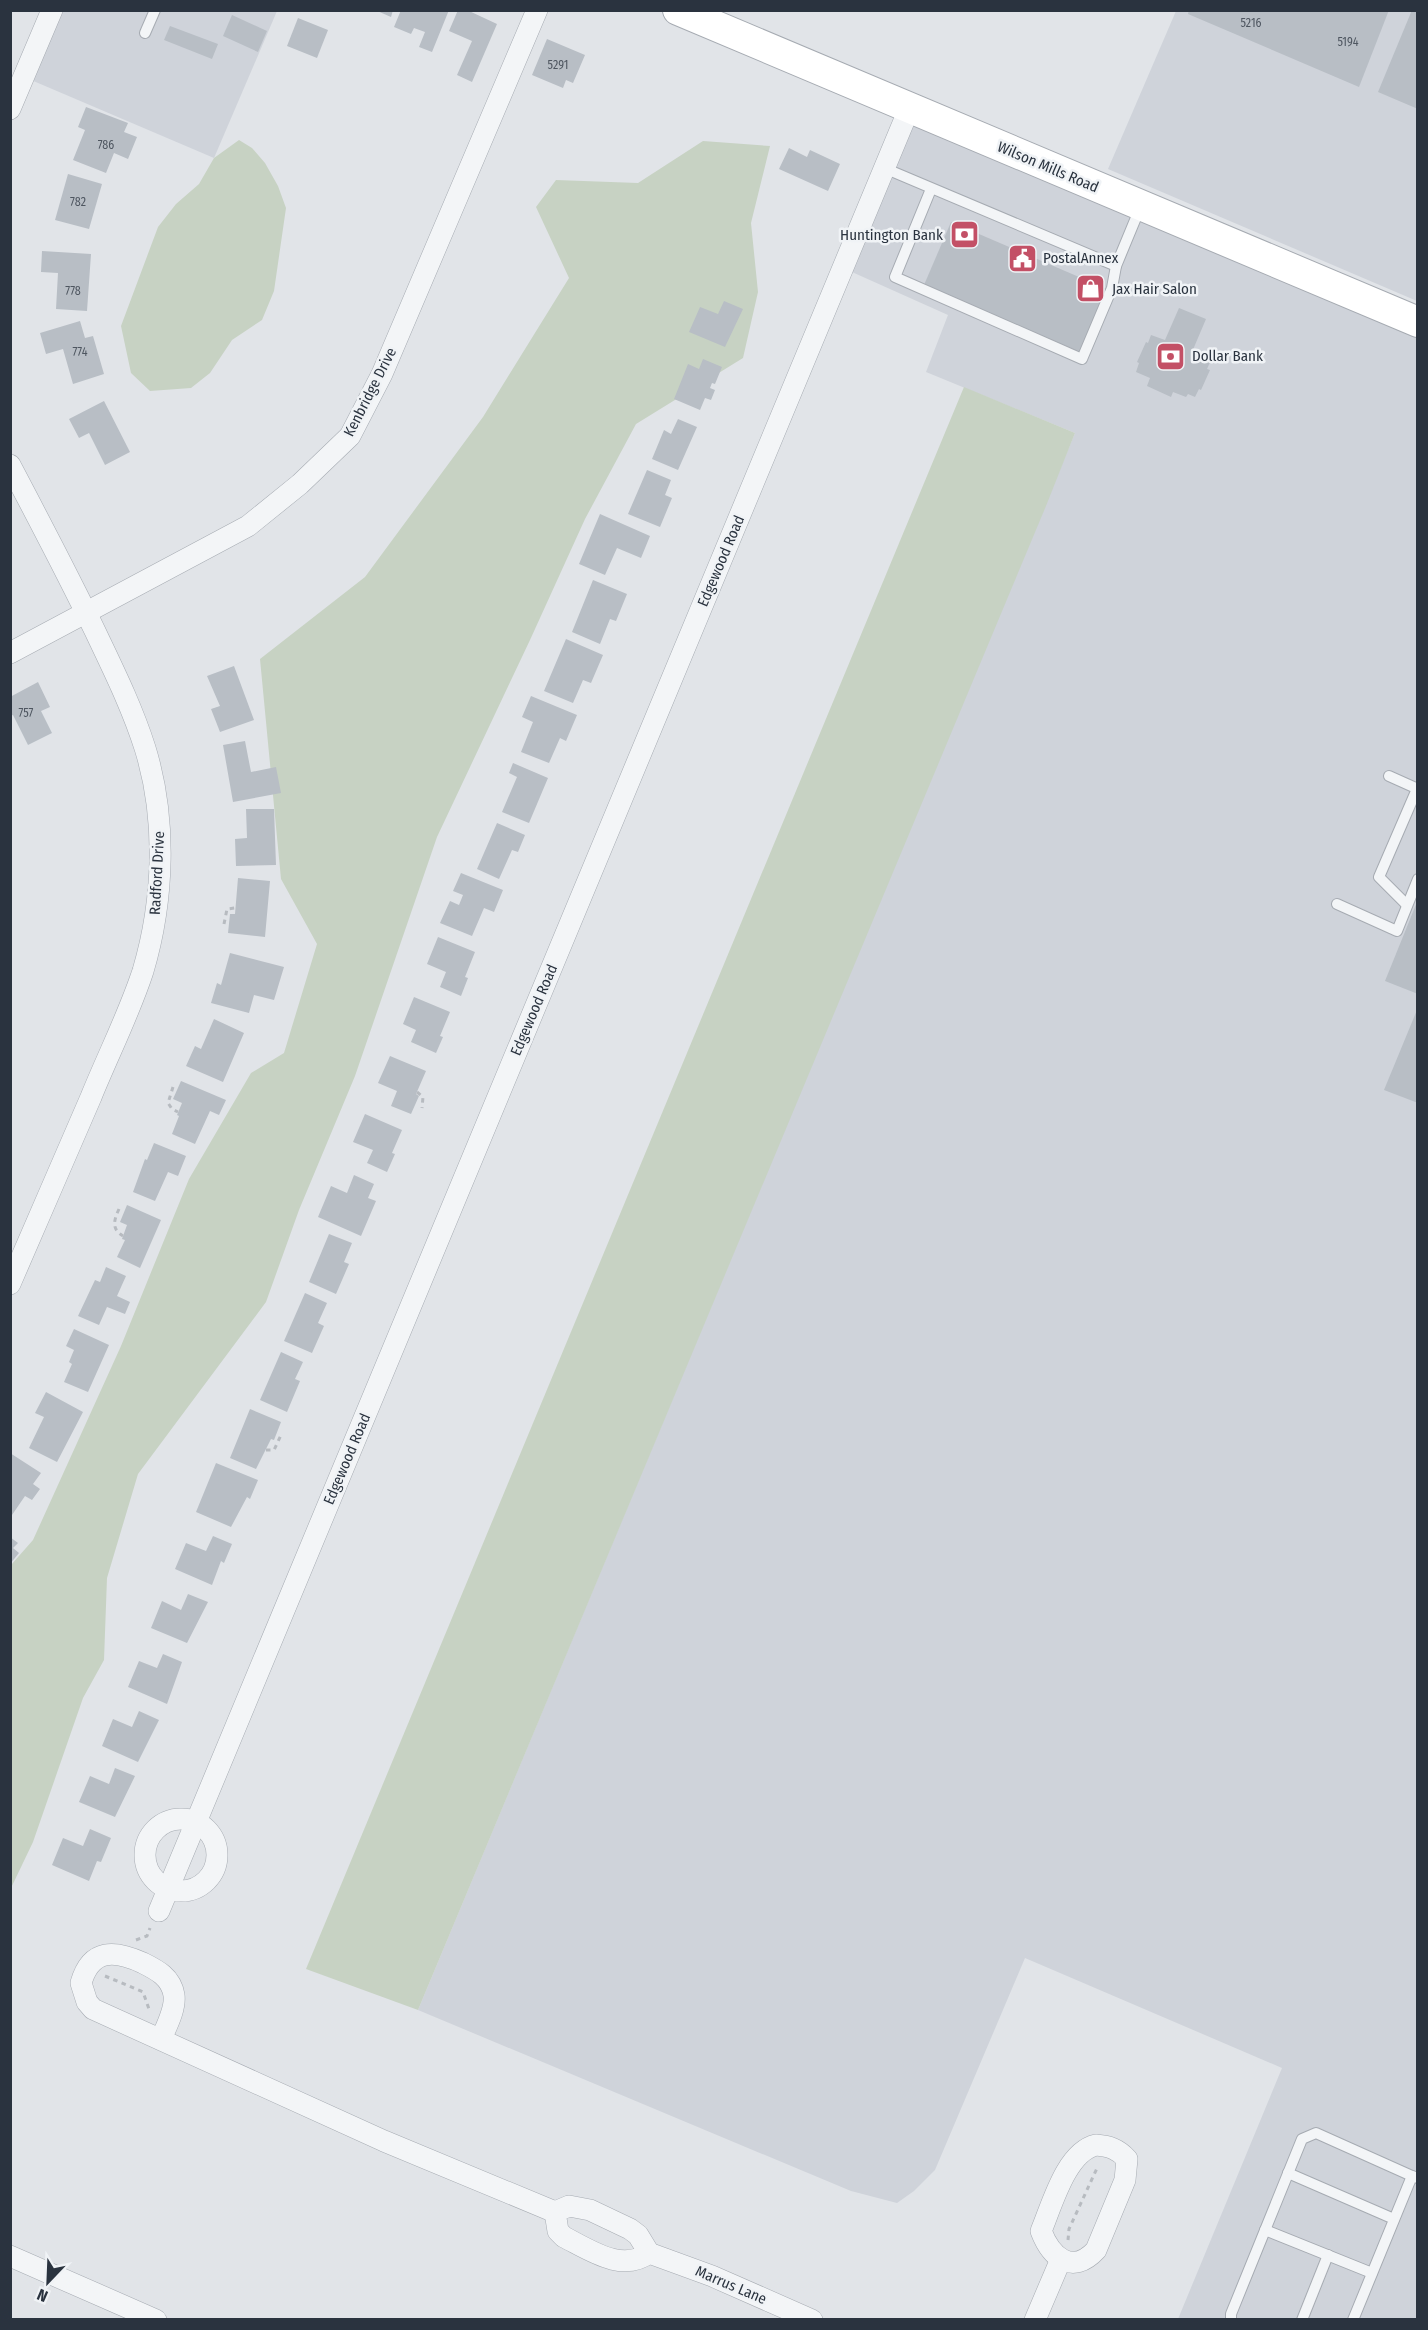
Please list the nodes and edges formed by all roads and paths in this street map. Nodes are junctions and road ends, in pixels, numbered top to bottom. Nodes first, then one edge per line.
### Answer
1 (52, 10) edge
2 (155, 10) edge
3 (537, 10) edge
4 (678, 10) edge
5 (145, 33) dead end
6 (10, 109) edge
7 (909, 109) junction
8 (884, 168) junction
9 (931, 189) junction
10 (1141, 206) junction
11 (1116, 266) junction
12 (1418, 322) edge
13 (10, 465) edge
14 (86, 612) junction
15 (10, 653) edge
16 (1389, 776) dead end
17 (1417, 789) edge
18 (1418, 879) edge
19 (1337, 904) dead end
20 (1407, 905) junction
21 (236, 908) dead end
22 (224, 924) dead end
23 (173, 1087) dead end
24 (417, 1092) dead end
25 (422, 1108) dead end
26 (178, 1112) dead end
27 (118, 1209) dead end
28 (123, 1236) dead end
29 (10, 1284) edge
30 (282, 1433) dead end
31 (266, 1450) dead end
32 (196, 1822) junction
33 (168, 1888) junction
34 (159, 1911) dead end
35 (97, 1973) dead end
36 (152, 2017) dead end
37 (161, 2039) junction
38 (1102, 2158) dead end
39 (1288, 2173) junction
40 (1415, 2177) edge
41 (555, 2212) junction
42 (1394, 2219) junction
43 (1265, 2230) junction
44 (1065, 2252) junction
45 (649, 2253) junction
46 (1328, 2255) junction
47 (10, 2256) edge
48 (1372, 2273) junction
49 (156, 2319) edge
50 (812, 2319) edge
51 (1035, 2319) edge
52 (1231, 2319) edge
53 (1302, 2319) edge
54 (1353, 2319) edge

1 - 6 street
2 - 5 lane
3 - 14 street, Kenbridge Drive
4 - 7 main road, Wilson Mills Road
7 - 8 street, Edgewood Road
7 - 10 main road, Wilson Mills Road
8 - 9 lane
8 - 32 street, Edgewood Road
9 - 11 lane
9 - 11 lane
10 - 11 lane
10 - 12 main road, Wilson Mills Road
13 - 14 street, Radford Drive
14 - 15 street, Kenbridge Drive
14 - 29 street, Radford Drive
16 - 17 lane
17 - 20 lane
18 - 20 lane
19 - 20 lane
21 - 22 path
23 - 26 path
24 - 25 path
27 - 28 path
30 - 31 path
32 - 33 street, Edgewood Road
32 - 33 street
32 - 33 street
33 - 34 street, Edgewood Road
35 - 36 path
37 - 37 street
37 - 41 street
38 - 44 path
39 - 40 lane
39 - 42 lane
39 - 43 lane
40 - 42 lane
41 - 45 street
41 - 45 street
42 - 48 lane
43 - 46 lane
43 - 52 lane
44 - 44 street
44 - 51 street
45 - 50 street, Marrus Lane
46 - 48 lane
46 - 53 lane
47 - 49 street
48 - 54 lane

